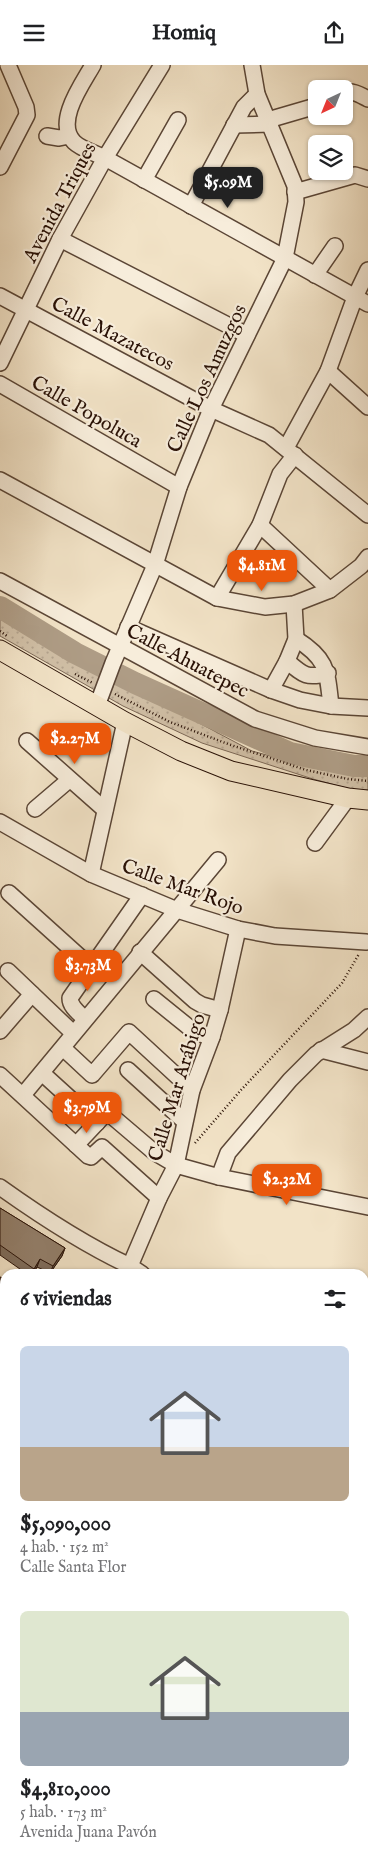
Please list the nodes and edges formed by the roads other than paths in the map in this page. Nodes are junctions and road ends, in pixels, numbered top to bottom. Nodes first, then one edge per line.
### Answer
1 (8, 65) edge
2 (93, 65) edge
3 (162, 65) edge
4 (252, 65) edge
5 (353, 92) edge
6 (257, 94) junction
7 (368, 99) edge
8 (308, 110) edge
9 (178, 120) dead end
10 (269, 122) junction
11 (234, 125) junction
12 (46, 136) dead end
13 (69, 136) junction
14 (105, 158) junction
15 (0, 167) edge
16 (362, 177) edge
17 (144, 180) junction
18 (295, 192) junction
19 (191, 206) junction
20 (60, 239) junction
21 (335, 246) dead end
22 (285, 258) junction
23 (368, 270) edge
24 (315, 275) junction
25 (0, 296) edge
26 (361, 300) edge
27 (26, 309) junction
28 (247, 335) junction
29 (0, 363) edge
30 (328, 371) junction
31 (0, 384) edge
32 (368, 407) edge
33 (211, 409) junction
34 (291, 452) junction
35 (0, 480) edge
36 (179, 487) junction
37 (368, 515) edge
38 (260, 525) junction
39 (155, 565) junction
40 (366, 566) edge
41 (0, 581) edge
42 (330, 590) junction
43 (217, 598) junction
44 (294, 604) junction
45 (128, 627) junction
46 (296, 639) junction
47 (4, 643) edge
48 (120, 647) junction
49 (287, 661) junction
50 (328, 673) junction
51 (271, 690) junction
52 (97, 706) junction
53 (331, 706) junction
54 (368, 708) edge
55 (125, 722) junction
56 (27, 741) dead end
57 (368, 747) edge
58 (69, 780) junction
59 (348, 798) junction
60 (368, 800) edge
61 (36, 809) dead end
62 (105, 810) junction
63 (0, 822) edge
64 (315, 843) dead end
65 (218, 860) dead end
66 (91, 874) junction
67 (9, 893) dead end
68 (142, 895) junction
69 (177, 910) junction
70 (238, 929) junction
71 (366, 942) road end
72 (140, 952) junction
73 (90, 967) junction
74 (8, 971) dead end
75 (32, 994) junction
76 (154, 999) dead end
77 (220, 1010) junction
78 (368, 1017) edge
79 (85, 1019) junction
80 (0, 1031) edge
81 (73, 1033) junction
82 (212, 1037) junction
83 (63, 1048) junction
84 (321, 1050) junction
85 (368, 1062) edge
86 (128, 1070) dead end
87 (42, 1073) junction
88 (0, 1075) edge
89 (192, 1090) junction
90 (24, 1095) junction
91 (102, 1117) junction
92 (184, 1121) junction
93 (76, 1145) junction
94 (176, 1165) junction
95 (216, 1176) junction
96 (0, 1187) edge
97 (159, 1198) junction
98 (368, 1207) edge
99 (134, 1269) edge
100 (136, 1269) edge

1 - 15 street
2 - 13 street
3 - 14 street, Avenida Triques
4 - 6 street, Calle Los Amuzgos
5 - 7 street
6 - 10 street, Calle Los Amuzgos
6 - 11 street
8 - 10 street
9 - 17 street
10 - 11 street
10 - 18 street, Calle Los Amuzgos
11 - 19 street
12 - 13 street
13 - 14 street
14 - 17 street
14 - 20 street, Avenida Triques
16 - 18 street
17 - 19 street
18 - 22 street, Calle Los Amuzgos
19 - 22 street
20 - 27 street, Avenida Triques
20 - 28 street
21 - 24 street
22 - 24 street
22 - 28 street, Calle Los Amuzgos
23 - 26 street
24 - 26 street
25 - 27 street, Calle Mazatecos
26 - 30 street
27 - 29 street, Avenida Triques
27 - 33 street, Calle Mazatecos
28 - 33 street, Calle Los Amuzgos
30 - 32 street
30 - 34 street
31 - 36 street, Calle Popoluca
33 - 34 street, Calle Mazatecos
33 - 36 street, Calle Los Amuzgos
34 - 37 street, Calle Mazatecos
34 - 38 street
35 - 39 street
36 - 39 street, Calle Los Amuzgos
38 - 42 street
38 - 43 street
39 - 43 street
39 - 45 street, Calle Los Amuzgos
40 - 42 street
41 - 48 street, Calle Ahuatepec
42 - 44 street
43 - 44 street
44 - 46 street
45 - 48 street, Calle Los Amuzgos
45 - 51 street
46 - 49 street
46 - 50 street
47 - 52 main road
48 - 52 street, Calle Los Amuzgos
48 - 57 street, Calle Ahuatepec
49 - 50 street
49 - 51 street
50 - 53 street
51 - 53 street
52 - 55 main road
53 - 54 street
55 - 59 main road
55 - 62 street
56 - 58 street
58 - 61 street
58 - 62 street
59 - 60 main road
59 - 64 street
62 - 66 street
63 - 66 street, Calle Mar Rojo
65 - 69 street
66 - 68 street, Calle Mar Rojo
67 - 73 street
68 - 69 street, Calle Mar Rojo
68 - 73 street
69 - 70 street, Calle Mar Rojo
69 - 72 street
70 - 71 street, Calle Mar Rojo
70 - 77 street, Calle Mar Arábigo
72 - 77 street
72 - 79 street
73 - 79 street
74 - 75 street
75 - 80 street
75 - 81 street
76 - 82 street
77 - 82 street, Calle Mar Arábigo
78 - 84 street
79 - 81 street
81 - 83 street
82 - 89 street, Calle Mar Arábigo
83 - 87 street
83 - 89 street
84 - 85 street
84 - 95 street
86 - 92 street
87 - 90 street
87 - 91 street
88 - 90 street
89 - 92 street, Calle Mar Arábigo
90 - 93 street
91 - 93 street
91 - 94 street
92 - 94 street, Calle Mar Arábigo
93 - 97 street
94 - 95 street
94 - 97 street, Calle Mar Arábigo
95 - 98 street
96 - 99 street
97 - 100 street, Calle Mar Arábigo

